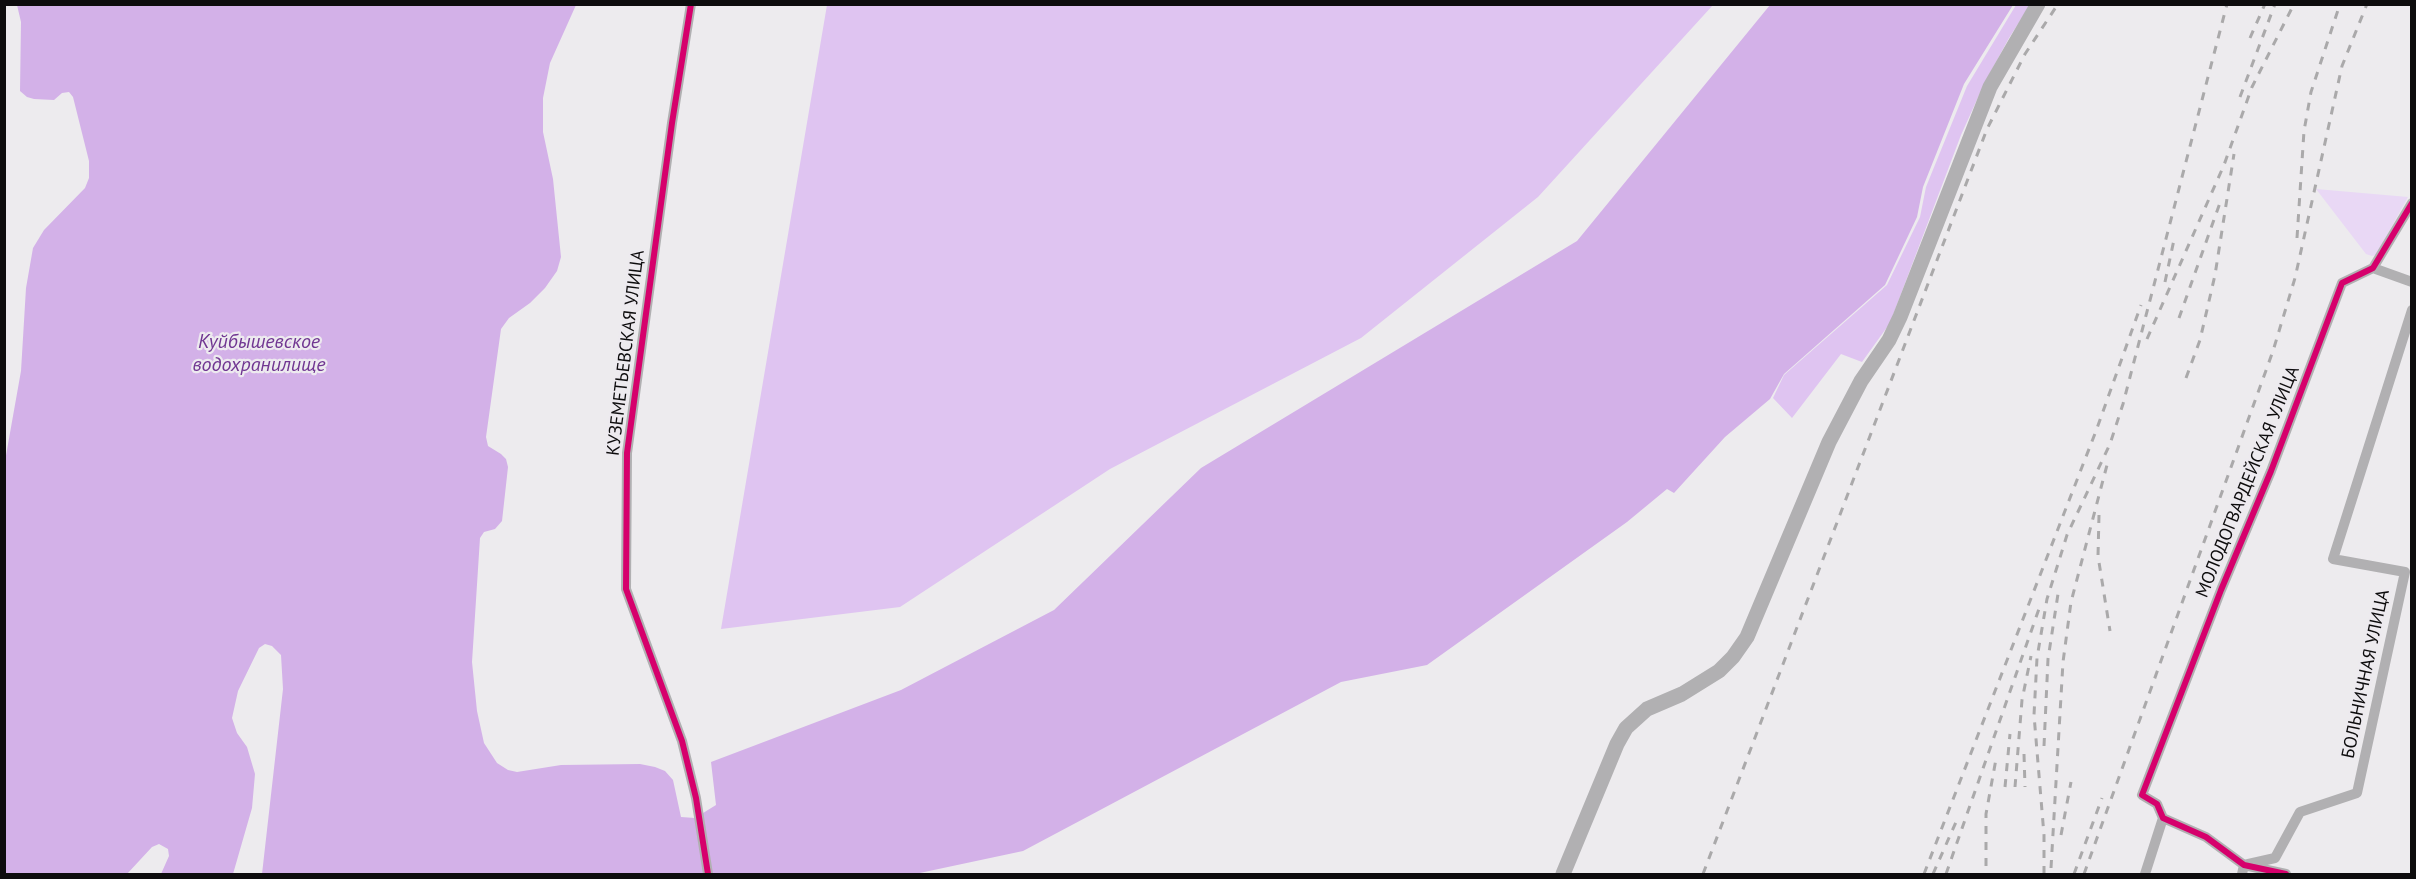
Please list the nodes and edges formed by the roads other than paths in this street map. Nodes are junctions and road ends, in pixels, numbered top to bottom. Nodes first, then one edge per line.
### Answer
1 (691, 4) edge
2 (2038, 4) edge
3 (2412, 203) edge
4 (2373, 268) junction
5 (2412, 282) edge
6 (2412, 310) edge
7 (2163, 818) junction
8 (2243, 870) edge
9 (708, 874) edge
10 (1563, 874) edge
11 (2145, 874) edge
12 (2286, 874) edge

1 - 9 street, КУЗЕМЕТЬЕВСКАЯ УЛИЦА
2 - 10 main road
3 - 4 street
4 - 5 street
4 - 7 street, МОЛОДОГВАРДЕЙСКАЯ УЛИЦА
6 - 8 street, БОЛЬНИЧНАЯ УЛИЦА
7 - 8 street
7 - 11 street
8 - 12 street

